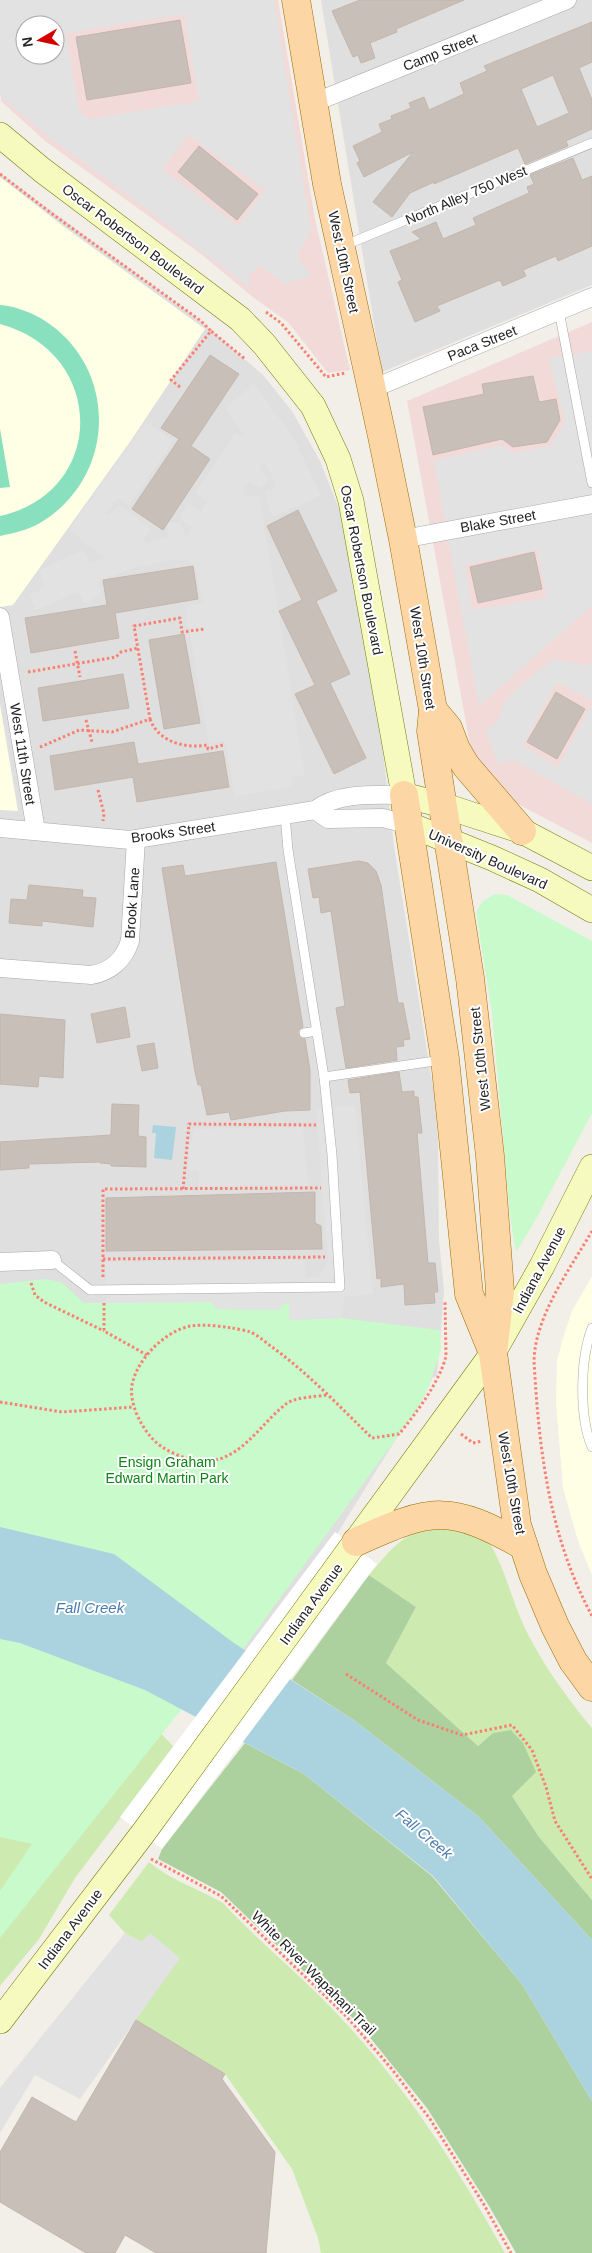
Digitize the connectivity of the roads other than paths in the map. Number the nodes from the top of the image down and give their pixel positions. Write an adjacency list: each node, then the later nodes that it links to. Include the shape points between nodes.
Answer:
1 (296, 0): 3 (main road, West 10th Street)
2 (567, 0): 3 (street, Camp Street)
3 (313, 104): 6 (main road, West 10th Street)
4 (0, 135): 15 (main road, Oscar Robertson Boulevard, via 240,319 280,362 313,406 338,459 351,501)
5 (592, 143): 6 (lane, North Alley 750 West)
6 (340, 247): 9 (main road, West 10th Street)
7 (592, 297): 8 (street, Paca Street)
8 (559, 311): 9 (street, Paca Street); 10 (lane)
9 (372, 388): 12 (main road, West 10th Street)
10 (592, 482)
11 (592, 504): 12 (street, Blake Street)
12 (403, 539): 14 (main road, West 10th Street)
13 (0, 617): 21 (street, West 11th Street)
14 (433, 710): 16 (main road, West 10th Street, via 431,731); 22 (main road, via 448,728 466,766)
15 (404, 795): 16 (main road); 17 (street, Brooks Street, via 326,801); 19 (main road, Oscar Robertson Boulevard)
16 (442, 804): 22 (main road); 24 (main road, West 10th Street)
17 (315, 810): 18 (street, Brooks Street); 19 (street, via 328,819 383,818)
18 (285, 815): 23 (street, Brooks Street); 28 (lane)
19 (410, 825): 24 (main road, University Boulevard); 30 (main road, West 10th Street)
20 (0, 828): 21 (street, Brooks Street)
21 (36, 831): 23 (street, Brooks Street)
22 (522, 831): 25 (main road)
23 (136, 839): 27 (street, Brook Lane, via 130,941 120,959 104,972 91,975)
24 (448, 842): 26 (main road, University Boulevard, via 540,880); 36 (main road, West 10th Street, via 470,978 490,1156 500,1290)
25 (592, 868)
26 (592, 910)
27 (0, 968)
28 (317, 1031): 29 (lane); 31 (lane)
29 (304, 1033)
30 (445, 1059): 31 (lane); 36 (main road, West 10th Street, via 469,1294)
31 (324, 1077): 33 (lane, via 340,1287 90,1290)
32 (589, 1182): 36 (main road, Indiana Avenue)
33 (52, 1260): 34 (street)
34 (0, 1262)
35 (592, 1328): 37 (lane, via 584,1364)
36 (493, 1354): 39 (main road, Indiana Avenue); 40 (main road, West 10th Street, via 514,1509)
37 (588, 1371): 38 (lane, via 584,1417)
38 (592, 1447)
39 (356, 1542): 40 (main road, via 406,1521 442,1515 470,1519); 42 (main road, Indiana Avenue, via 138,1840)
40 (524, 1546): 41 (main road, West 10th Street, via 555,1626 573,1661)
41 (592, 1687)
42 (0, 2021)

